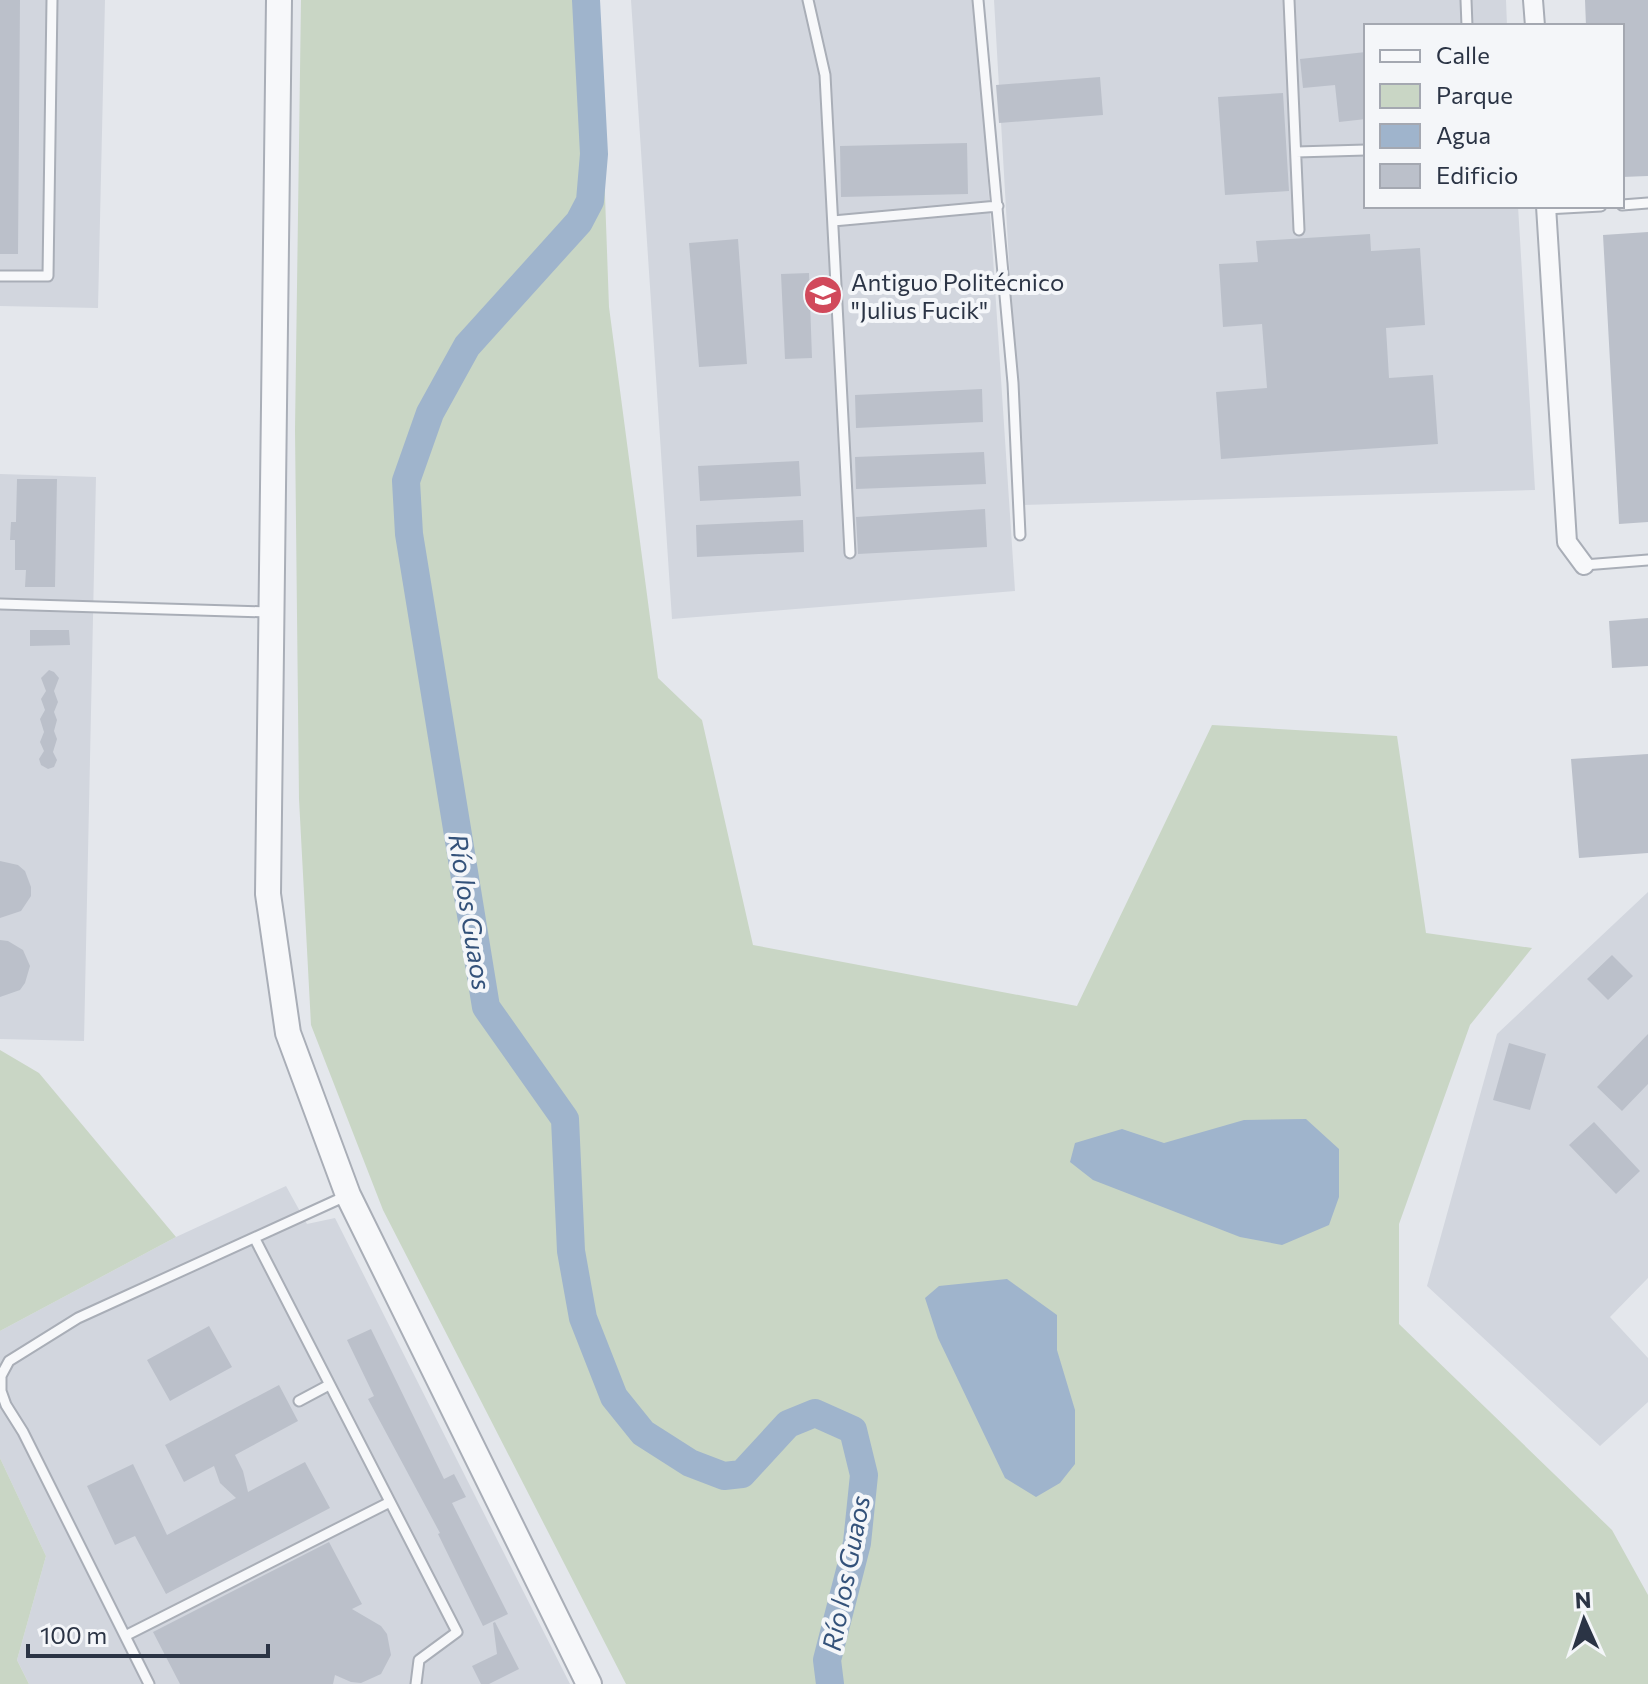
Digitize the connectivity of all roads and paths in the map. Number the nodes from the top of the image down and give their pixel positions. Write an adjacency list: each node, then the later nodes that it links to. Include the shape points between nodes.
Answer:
1 (52, 0): 18 (lane, via 48,276)
2 (279, 0): 24 (street)
3 (808, 0): 16 (lane, via 825,75)
4 (978, 0): 14 (lane)
5 (1289, 0): 11 (lane)
6 (1466, 0): 8 (lane)
7 (1533, 0): 9 (street)
8 (1467, 24)
9 (1535, 24)
10 (1364, 150): 11 (lane)
11 (1296, 152): 17 (lane)
12 (1648, 203): 13 (lane)
13 (1624, 205)
14 (998, 206): 16 (lane); 19 (lane)
15 (1546, 208): 22 (street, via 1567,542)
16 (833, 221): 20 (lane)
17 (1299, 230)
18 (0, 276)
19 (1020, 535)
20 (850, 553)
21 (1648, 560): 22 (lane)
22 (1584, 565)
23 (0, 604): 24 (lane)
24 (272, 612): 25 (street, via 268,894 288,1033)
25 (348, 1195): 26 (lane); 33 (street)
26 (255, 1239): 27 (lane); 30 (lane, via 78,1318 9,1361 1,1376 6,1405)
27 (329, 1385): 28 (lane); 29 (lane)
28 (299, 1401)
29 (390, 1502): 30 (lane); 32 (lane, via 457,1632 419,1660)
30 (125, 1636): 31 (lane)
31 (149, 1684)
32 (416, 1684)
33 (589, 1684)

